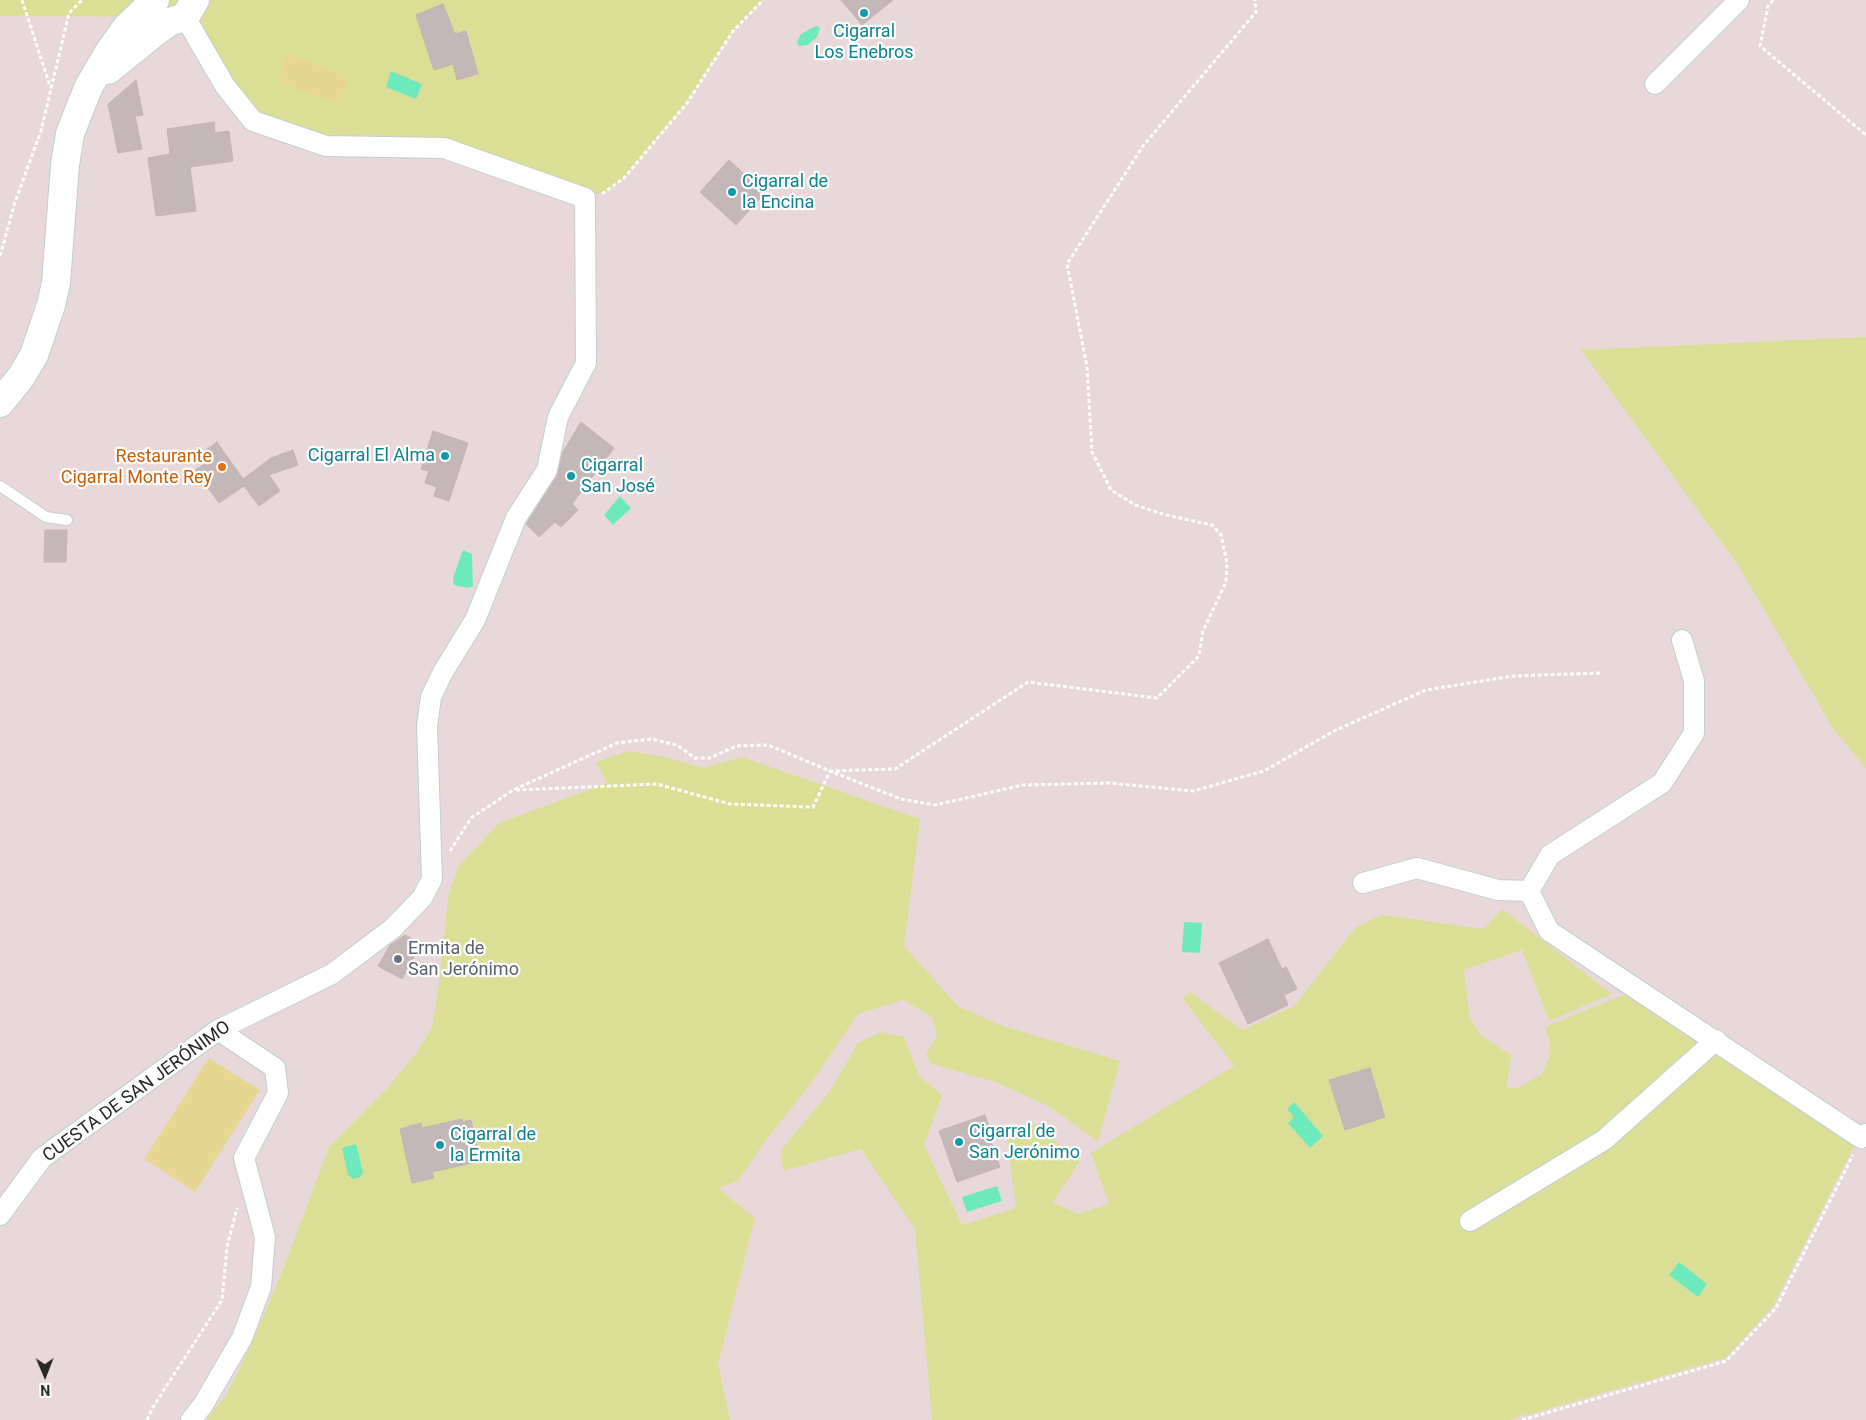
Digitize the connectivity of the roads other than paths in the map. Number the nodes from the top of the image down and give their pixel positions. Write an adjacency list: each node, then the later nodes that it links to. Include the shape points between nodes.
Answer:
1 (155, 0): 5 (main road, via 126,28)
2 (1739, 0): 4 (street)
3 (190, 8): 5 (main road, via 154,32); 12 (street, CUESTA DE SAN JERÓNIMO, via 225,86 253,121 326,146 444,148 585,198 586,363 558,417 547,470 516,518 474,620 431,697 427,726 432,879 422,898 393,928 332,974)
4 (1655, 84)
5 (89, 86): 6 (main road, via 70,134 56,284 51,305 34,355 22,377)
6 (0, 403)
7 (0, 486): 8 (lane, via 46,517)
8 (67, 520)
9 (1682, 640): 11 (street, via 1694,681 1694,733 1662,783 1550,855)
10 (1363, 883): 11 (street, via 1417,868 1498,890)
11 (1529, 891): 13 (street, via 1550,931)
12 (218, 1030): 15 (street, CUESTA DE SAN JERÓNIMO, via 42,1158); 17 (street, via 275,1068 278,1093 244,1158 265,1237 261,1287 242,1338)
13 (1716, 1040): 14 (street); 16 (street, via 1604,1140)
14 (1864, 1136)
15 (0, 1215)
16 (1470, 1221)
17 (191, 1420)

